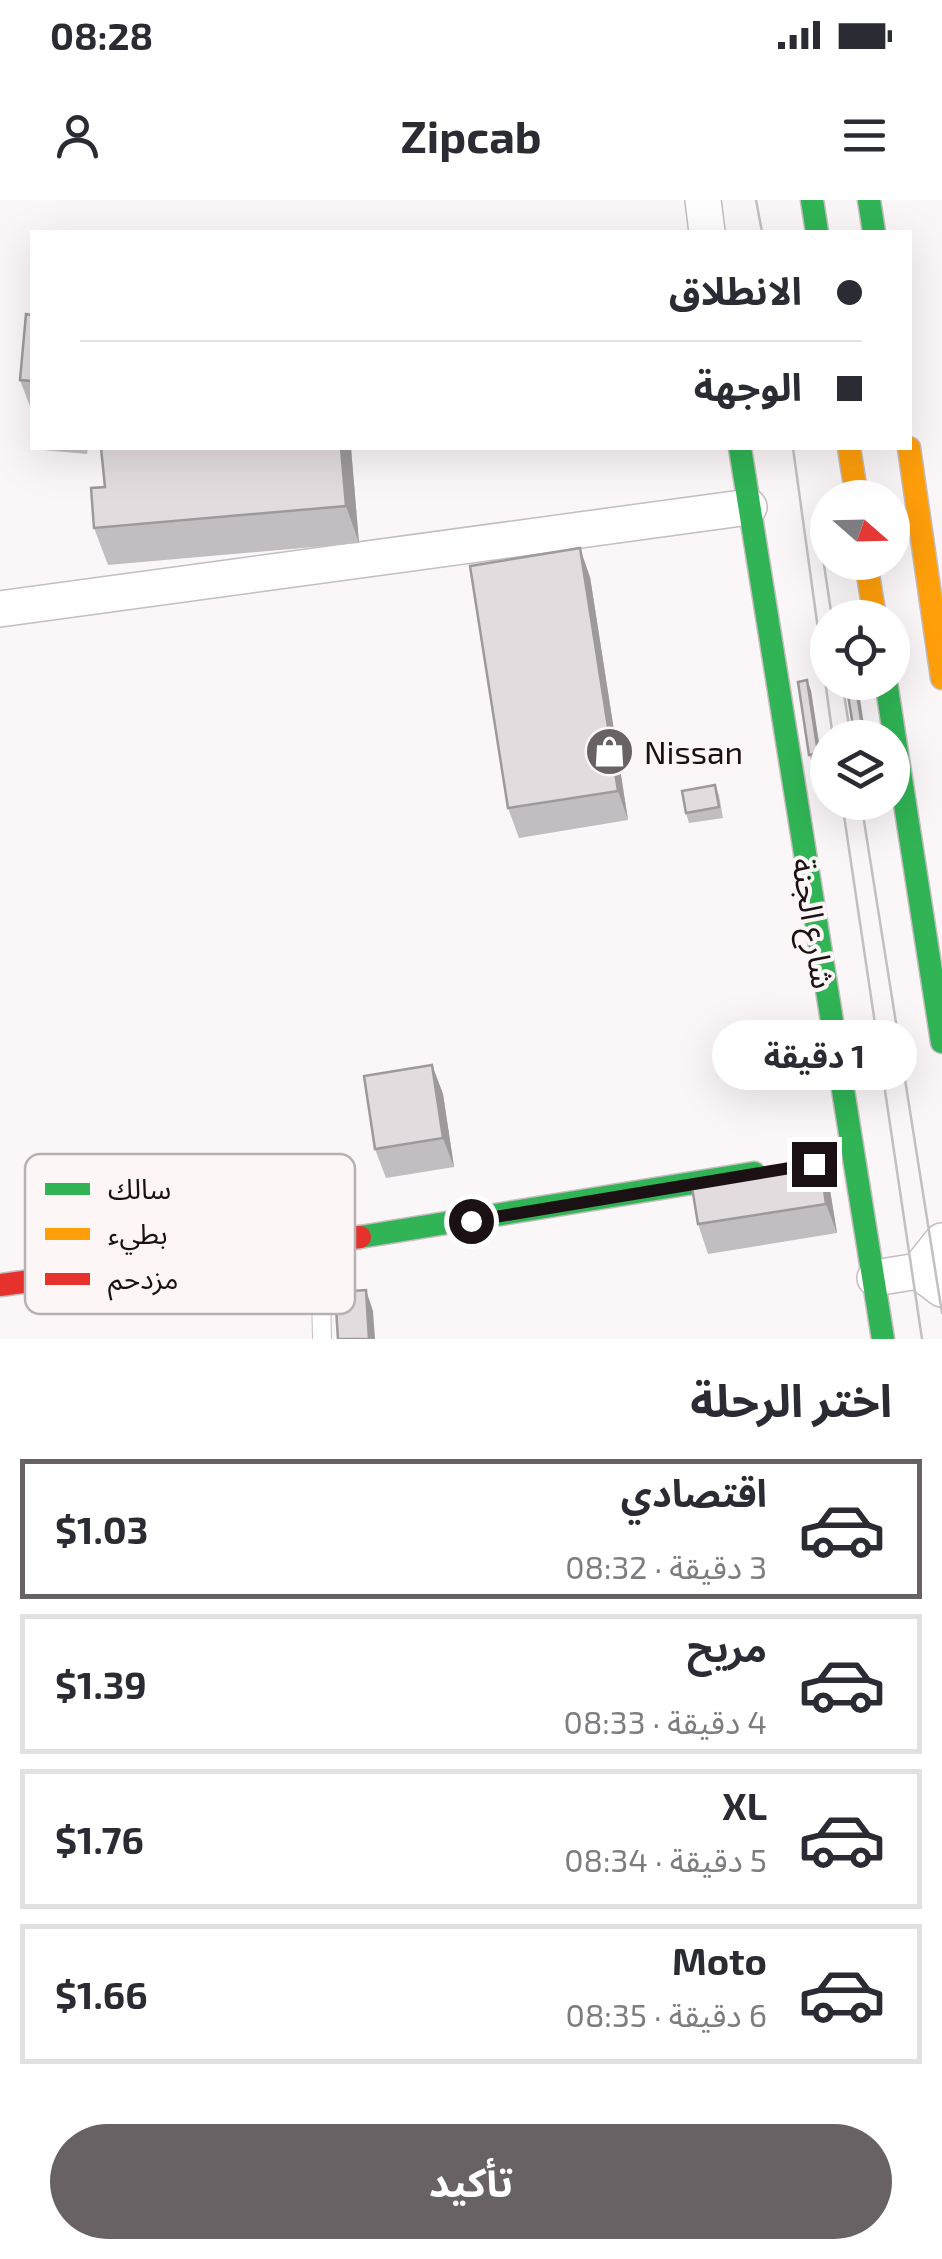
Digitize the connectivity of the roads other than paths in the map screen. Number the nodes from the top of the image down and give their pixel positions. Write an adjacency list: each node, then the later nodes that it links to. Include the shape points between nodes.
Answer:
1 (702, 200): 4 (street)
2 (812, 200): 5 (street)
3 (869, 200): 6 (street)
4 (708, 230)
5 (816, 230)
6 (874, 230)
7 (740, 450): 11 (street, شارع الجنة)
8 (849, 450): 10 (street)
9 (921, 459): 13 (street)
10 (853, 480)
11 (749, 507): 12 (street); 19 (street, شارع الجنة, via 842,1159 862,1193)
12 (0, 610)
13 (942, 678)
14 (889, 700): 15 (street)
15 (942, 1042)
16 (776, 1170): 17 (street)
17 (355, 1237)
18 (942, 1240): 20 (street)
19 (875, 1278): 20 (street); 25 (street, شارع الجنة)
20 (930, 1280)
21 (25, 1283): 22 (street)
22 (0, 1286)
23 (321, 1314): 24 (lane)
24 (322, 1339)
25 (883, 1339)

